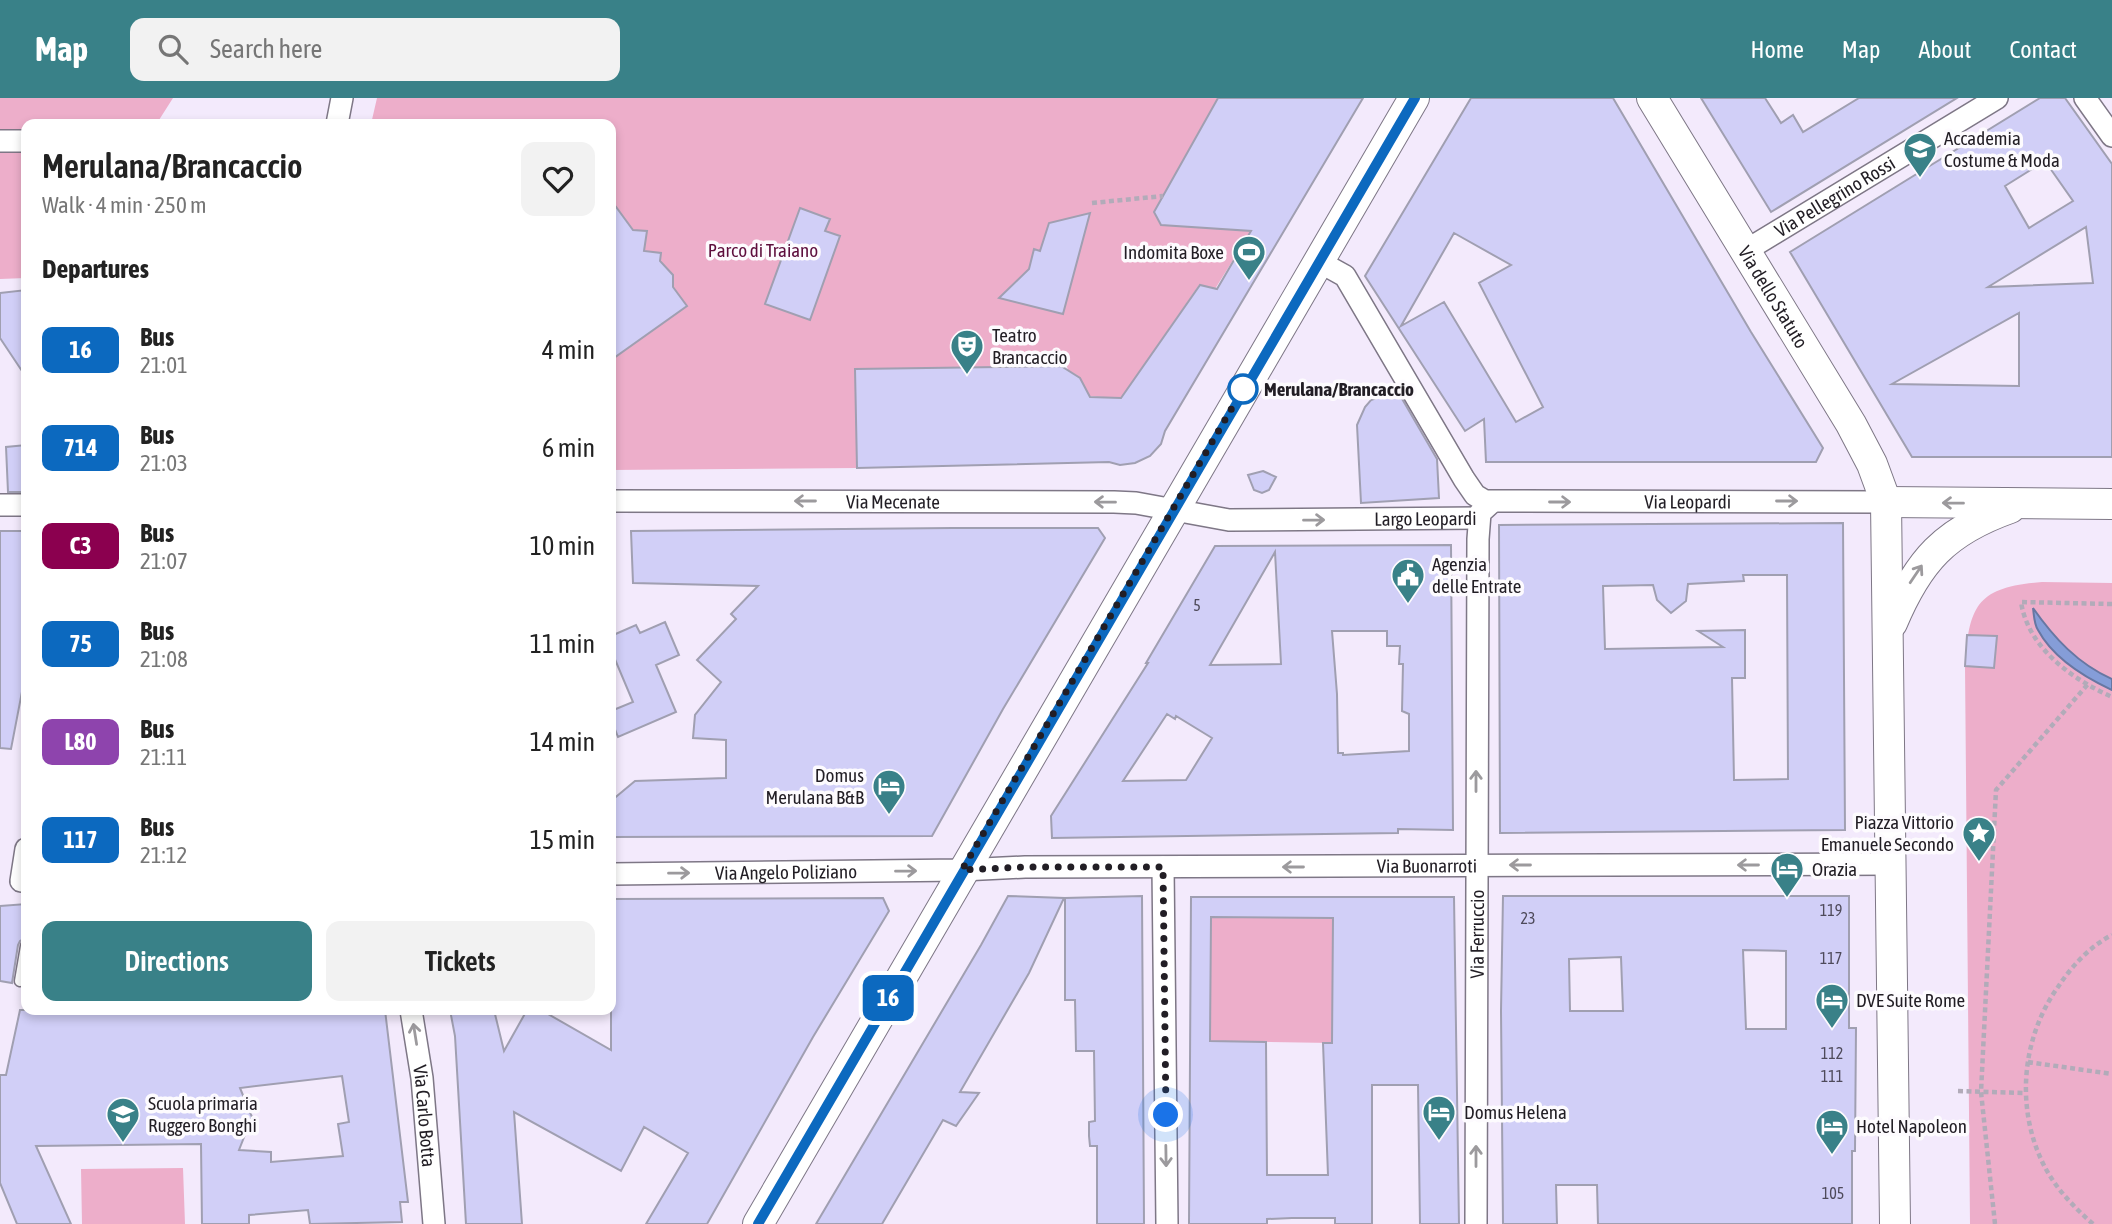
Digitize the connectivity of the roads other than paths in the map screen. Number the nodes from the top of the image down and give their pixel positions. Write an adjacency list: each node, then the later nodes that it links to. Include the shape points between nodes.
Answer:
1 (342, 98): 6 (street)
2 (1415, 98): 11 (main road)
3 (1652, 98): 10 (main road, Via dello Statuto)
4 (1997, 98): 10 (street, Via Pellegrino Rossi)
5 (2085, 98): 7 (street)
6 (338, 119)
7 (2112, 136)
8 (0, 141): 9 (street)
9 (21, 141)
10 (1745, 251): 13 (main road, Via dello Statuto, via 1858,437)
11 (1318, 261): 18 (main road); 19 (street, Largo Leopardi, via 1345,276)
12 (616, 501): 18 (street, Via Mecenate, one-way to 12, via 1114,502)
13 (1886, 502): 17 (main road, one-way to 13); 19 (street, Via Leopardi, one-way to 13); 20 (main road)
14 (2112, 504): 17 (main road)
15 (0, 505): 16 (street)
16 (21, 505)
17 (2020, 505): 20 (main road, one-way to 17, via 1906,590 1925,561 1969,527)
18 (1173, 510): 19 (street, Largo Leopardi, one-way to 19, via 1237,520); 24 (main road)
19 (1485, 510): 22 (street, Via Ferruccio, one-way to 19)
20 (1887, 636): 21 (main road)
21 (1890, 864): 22 (street, Via Buonarroti, one-way to 22); 33 (main road)
22 (1476, 866): 23 (street, Via Buonarroti, one-way to 23); 32 (street, Via Ferruccio, one-way to 22)
23 (1163, 867): 24 (street, Via Buonarroti); 31 (street, one-way to 31)
24 (962, 870): 25 (street, Via Angelo Poliziano, one-way to 24); 30 (main road)
25 (616, 874)
26 (21, 975): 27 (lane)
27 (20, 981)
28 (412, 1015): 29 (street, Via Carlo Botta, one-way to 28)
29 (434, 1224)
30 (758, 1224)
31 (1167, 1224)
32 (1476, 1224)
33 (1895, 1224)

